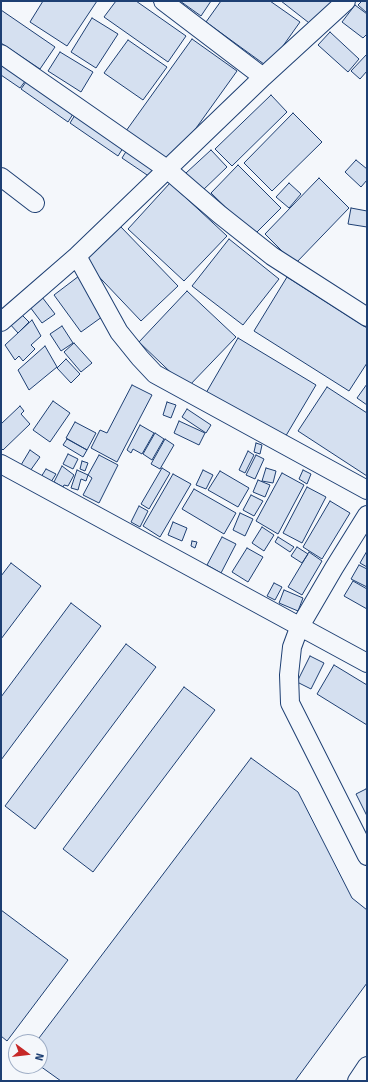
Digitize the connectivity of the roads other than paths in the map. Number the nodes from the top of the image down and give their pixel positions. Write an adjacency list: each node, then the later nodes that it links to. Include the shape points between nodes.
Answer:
1 (163, 1): 4 (street)
2 (346, 1): 4 (street)
3 (1, 54): 5 (street)
4 (263, 76): 5 (street)
5 (168, 170): 8 (street); 9 (street, via 272,256)
6 (1, 177): 7 (street)
7 (35, 203)
8 (77, 256): 10 (street); 12 (street, via 119,332 155,374)
9 (367, 317)
10 (1, 322)
11 (1, 464): 14 (street)
12 (367, 490)
13 (367, 515): 14 (street)
14 (299, 628): 15 (street); 16 (street, via 292,647 290,703)
15 (367, 663)
16 (367, 856)
17 (367, 1066): 18 (street)
18 (357, 1081)

